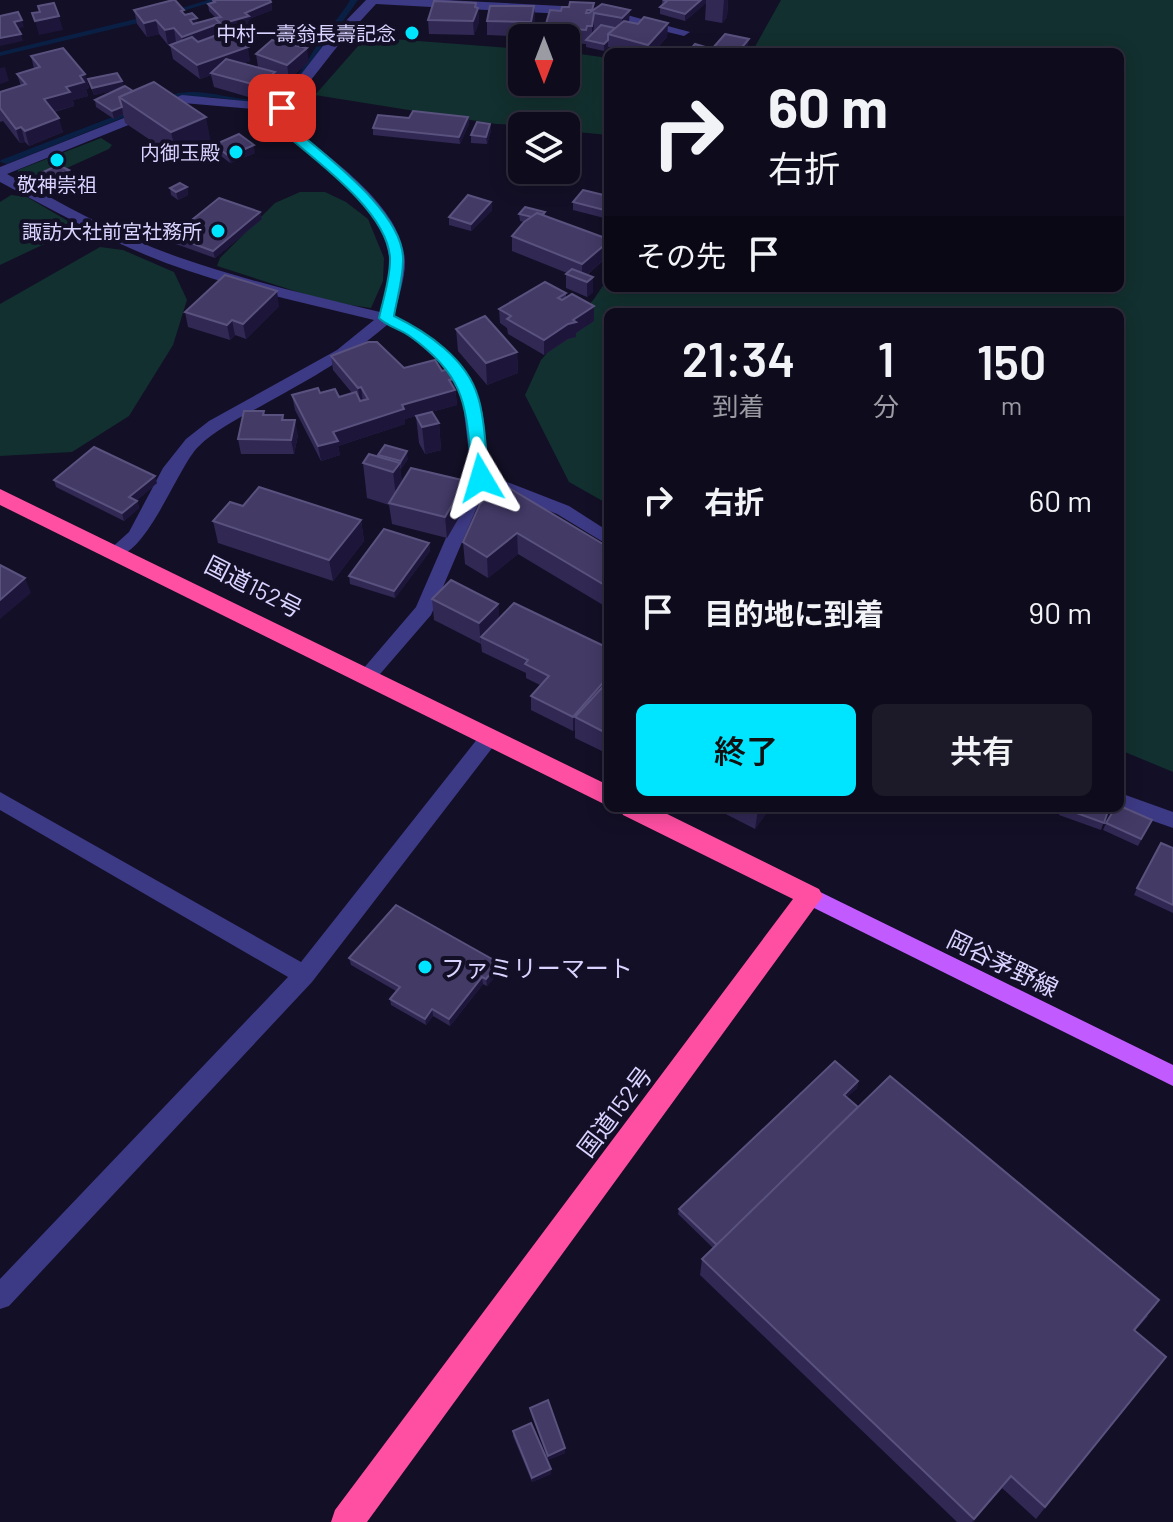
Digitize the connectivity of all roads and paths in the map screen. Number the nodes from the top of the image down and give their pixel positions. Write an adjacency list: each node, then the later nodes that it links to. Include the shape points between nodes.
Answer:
1 (373, 0): 2 (street, via 601,12); 3 (street)
2 (684, 32)
3 (282, 108): 4 (street, via 182,99); 5 (street, via 282,125 374,208 392,237 397,258)
4 (3, 181): 5 (street, via 172,260)
5 (386, 318): 6 (street, via 415,332 453,366 470,396); 9 (street, via 343,354 192,443 172,468 136,536)
6 (481, 478): 8 (street, via 563,510); 10 (street, via 424,610)
7 (0, 496): 9 (highway, 国道152号)
8 (604, 536)
9 (117, 551): 10 (highway, 国道152号)
10 (367, 676): 11 (highway, 国道152号)
11 (489, 738): 12 (highway, 国道152号); 18 (street)
12 (604, 794)
13 (0, 800): 18 (street)
14 (1124, 802): 16 (street)
15 (640, 812): 17 (highway)
16 (1173, 820)
17 (810, 896): 19 (main road, 岡谷茅野線); 21 (highway, 国道152号)
18 (304, 975): 20 (street)
19 (1173, 1076)
20 (4, 1285)
21 (347, 1522)

